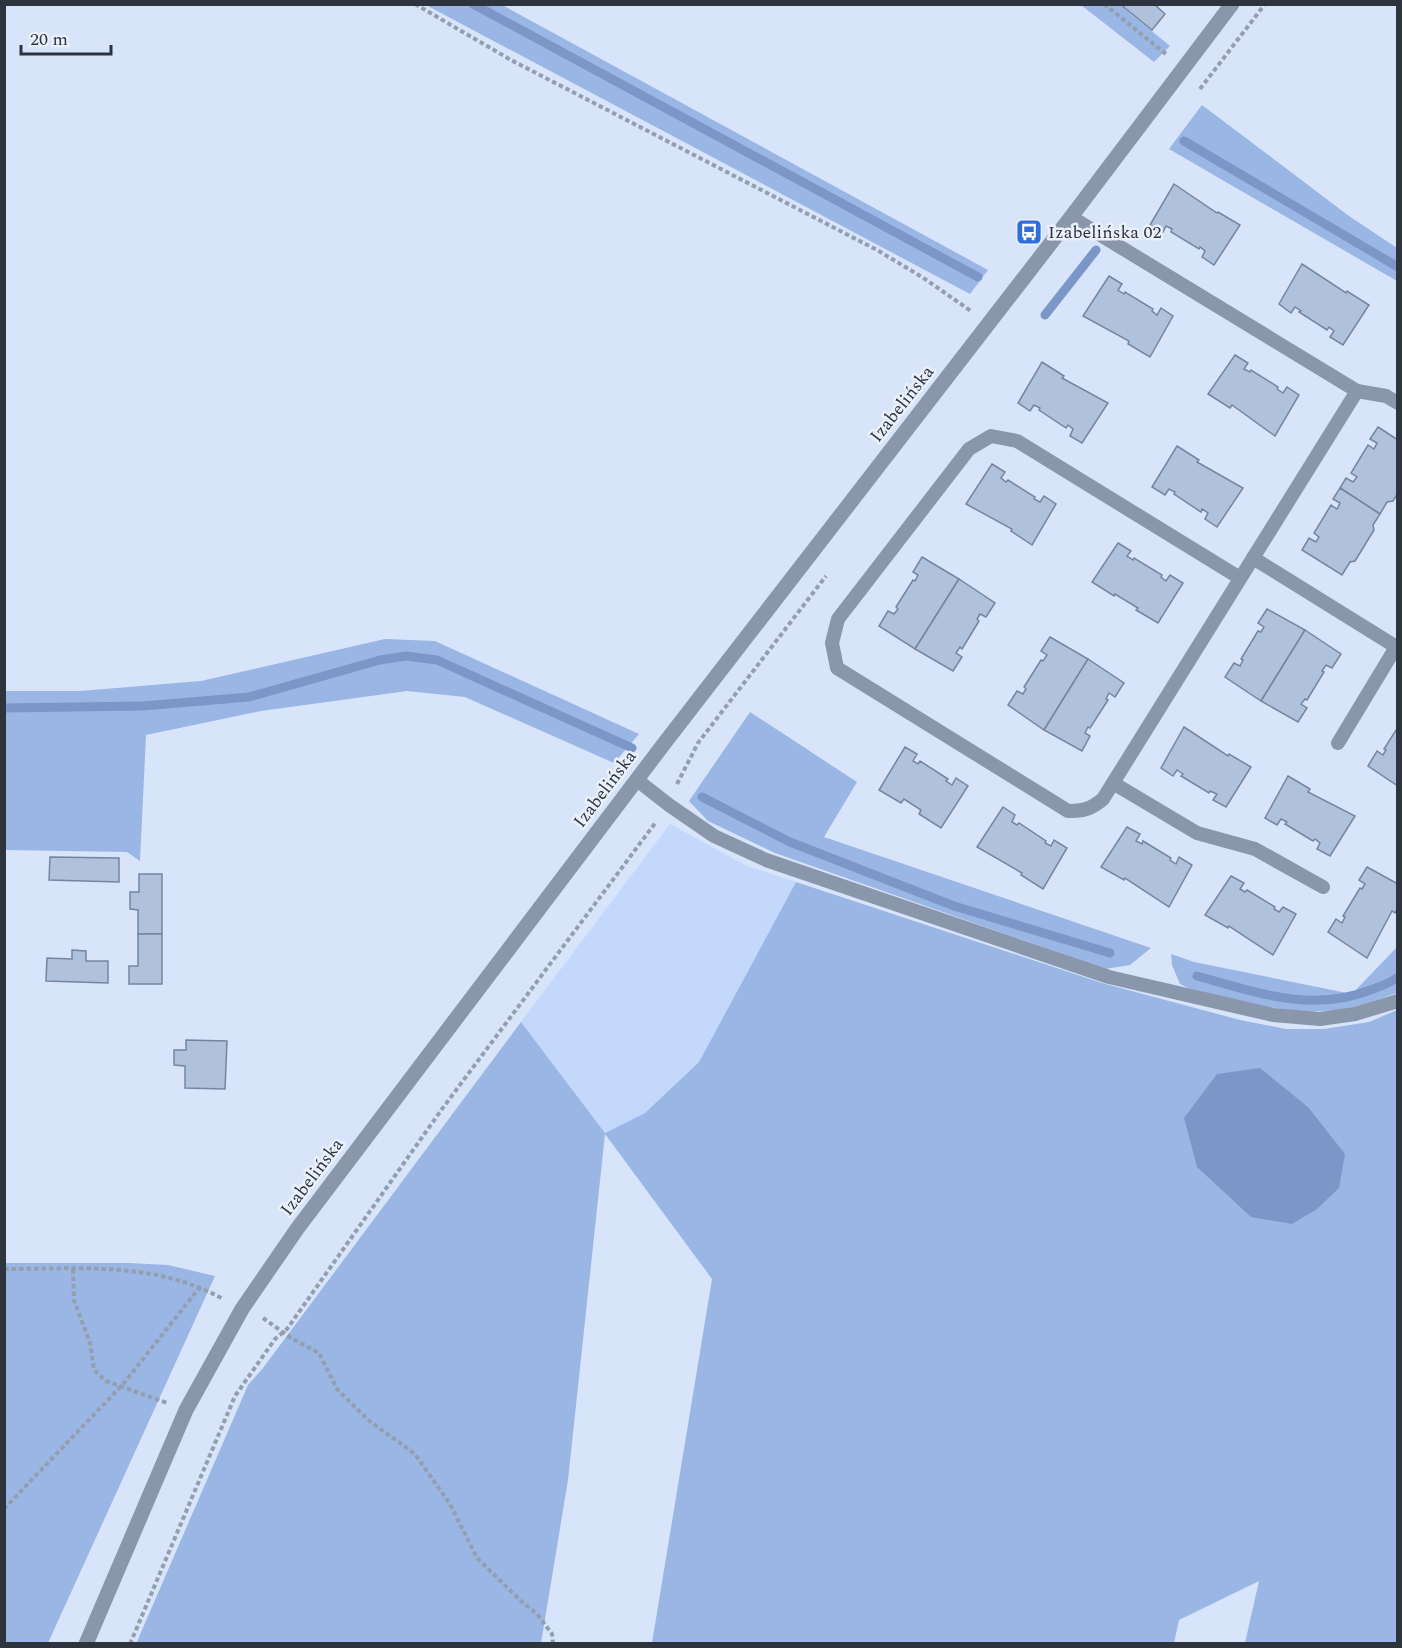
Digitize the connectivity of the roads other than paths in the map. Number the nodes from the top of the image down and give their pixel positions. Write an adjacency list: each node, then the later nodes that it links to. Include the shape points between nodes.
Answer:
1 (1232, 4): 2 (street, Izabelińska)
2 (1071, 217): 3 (lane); 9 (street, Izabelińska)
3 (1357, 392): 4 (lane, via 1386,396); 5 (lane)
4 (1398, 403)
5 (1253, 558): 6 (lane); 7 (lane)
6 (1240, 578): 10 (lane); 10 (lane, via 1017,441 991,436 969,449 838,619 832,644 837,668 1068,811 1092,808 1103,800)
7 (1397, 647): 8 (lane)
8 (1338, 743)
9 (637, 780): 12 (lane, via 714,836 766,860 1109,977 1273,1015 1320,1019); 13 (street, Izabelińska, via 297,1229 242,1309 186,1410)
10 (1113, 783): 11 (lane, via 1197,833 1255,849)
11 (1323, 887)
12 (1398, 1001)
13 (86, 1644)

